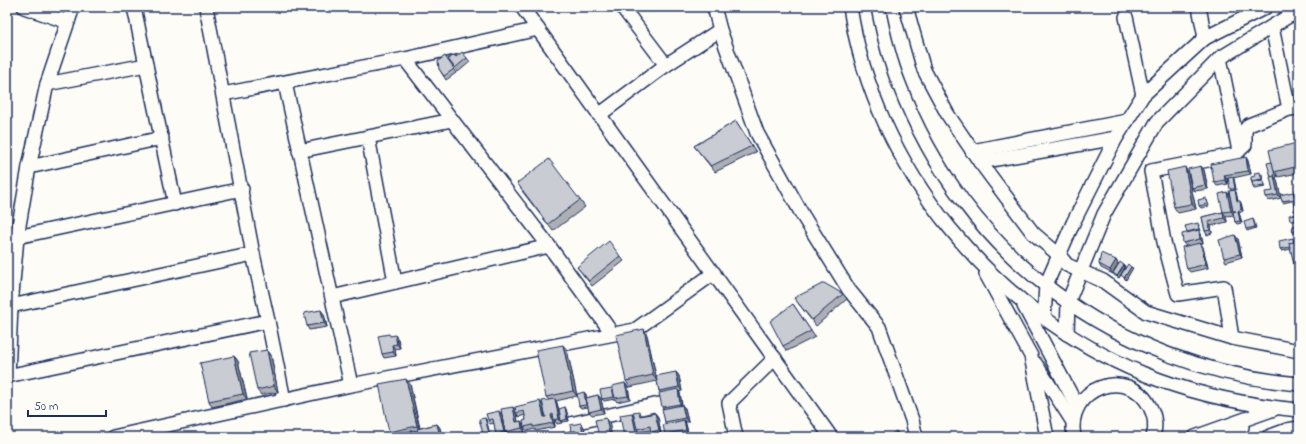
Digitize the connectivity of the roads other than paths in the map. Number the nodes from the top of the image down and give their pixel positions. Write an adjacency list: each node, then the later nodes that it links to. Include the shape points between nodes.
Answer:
1 (24, 7): 15 (street)
2 (73, 7): 15 (street)
3 (134, 7): 22 (street)
4 (206, 7): 26 (street)
5 (522, 7): 17 (street)
6 (622, 7): 23 (street)
7 (714, 7): 18 (street)
8 (850, 7): 46 (street, via 864,68 896,147 942,219)
9 (878, 7): 50 (street, via 898,83 935,159 962,200 984,227)
10 (906, 7): 36 (street, via 924,70 948,115)
11 (1199, 7): 19 (street)
12 (1266, 7): 19 (street)
13 (1299, 14): 16 (street, via 1289,16)
14 (1126, 17): 27 (street)
15 (68, 22): 25 (street)
16 (1272, 26): 20 (street); 28 (street)
17 (538, 29): 21 (street); 29 (street)
18 (720, 30): 23 (street); 77 (street, via 758,133 803,216 845,283 879,327)
19 (1205, 38): 27 (street)
20 (1220, 58): 37 (street); 47 (street, via 1157,122 1104,214)
21 (405, 59): 24 (street); 30 (street)
22 (146, 65): 25 (street); 33 (street)
23 (666, 65): 29 (street)
24 (284, 83): 26 (street); 35 (street)
25 (46, 84): 39 (street)
26 (223, 94): 40 (street)
27 (1143, 95): 31 (street)
28 (1294, 108): 37 (street, via 1249,125 1245,130 1245,145)
29 (598, 115): 48 (street)
30 (452, 120): 32 (street); 43 (street)
31 (1127, 120): 34 (street); 36 (street)
32 (368, 137): 35 (street); 49 (street)
33 (162, 138): 39 (street); 41 (street)
34 (1116, 138): 38 (street); 45 (street)
35 (299, 151): 51 (street)
36 (972, 151): 38 (street)
37 (1239, 151): 59 (street, via 1234,155 1151,171 1164,242 1178,294 1224,287)
38 (980, 162): 45 (street, via 1033,233)
39 (29, 167): 42 (street)
40 (242, 189): 41 (street); 44 (street)
41 (175, 204): 42 (street)
42 (17, 237): 54 (street)
43 (549, 246): 49 (street); 57 (street)
44 (253, 254): 54 (street); 56 (street)
45 (1059, 255): 47 (street, via 1066,265); 50 (street)
46 (979, 262): 52 (street); 61 (street)
47 (1081, 271): 53 (street); 59 (street, via 1103,282 1146,312)
48 (714, 273): 57 (street, via 635,330); 62 (street)
49 (395, 282): 51 (street)
50 (1046, 285): 53 (street); 55 (street)
51 (332, 297): 65 (street)
52 (1021, 300): 55 (street); 67 (street)
53 (1068, 302): 58 (street); 64 (street, via 1117,332 1175,357 1243,376)
54 (11, 306): 63 (street)
55 (1044, 318): 58 (street)
56 (268, 321): 63 (street); 66 (street)
57 (612, 333): 65 (street)
58 (1067, 334): 68 (street, via 1117,362 1170,384 1225,399)
59 (1232, 338): 60 (street)
60 (1299, 351)
61 (1031, 356): 70 (street); 78 (street)
62 (774, 358): 75 (street, via 729,402); 76 (street)
63 (8, 376)
64 (1299, 384)
65 (350, 385): 66 (street)
66 (284, 400): 72 (street)
67 (1078, 406): 70 (street); 80 (street, via 1087,395 1100,387 1116,385 1130,388 1143,397 1152,411 1155,426)
68 (1277, 408): 69 (street); 81 (street); 82 (street)
69 (1299, 410)
70 (1073, 422): 79 (street)
71 (1299, 428): 83 (street)
72 (114, 437)
73 (512, 437): 74 (street, via 659,404)
74 (667, 437)
75 (736, 437)
76 (831, 437)
77 (916, 437)
78 (1047, 437)
79 (1074, 437)
80 (1153, 437)
81 (1194, 437)
82 (1224, 437)
83 (1268, 437)

